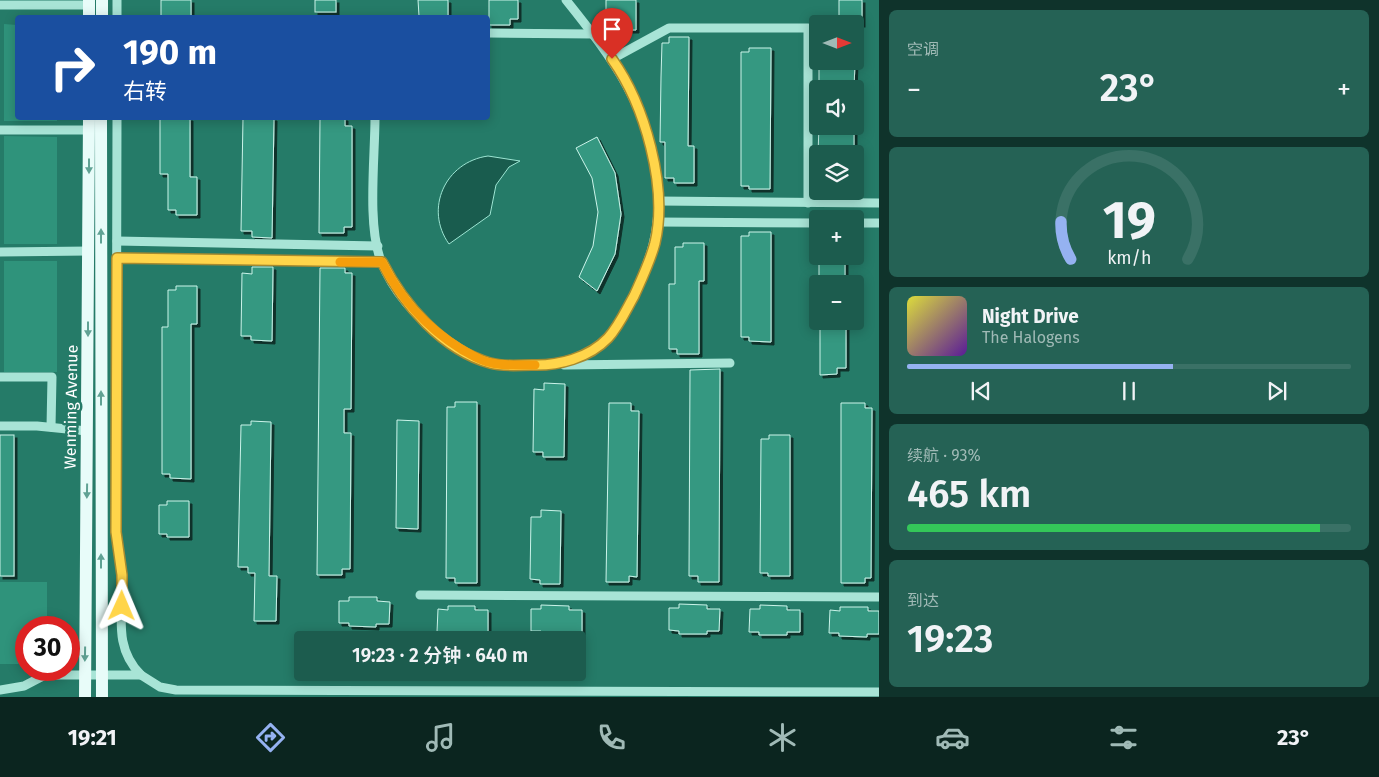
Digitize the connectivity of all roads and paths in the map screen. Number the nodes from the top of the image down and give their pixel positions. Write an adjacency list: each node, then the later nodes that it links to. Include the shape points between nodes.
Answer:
1 (102, 0): 6 (main road)
2 (117, 0): 7 (street)
3 (566, 0): 9 (street)
4 (0, 5): 5 (street)
5 (89, 8)
6 (102, 15)
7 (117, 15)
8 (490, 33): 9 (street)
9 (594, 34): 10 (street)
10 (612, 59): 16 (street, via 647,132); 17 (street, via 669,28 808,28)
11 (101, 120): 38 (main road, Wenming Avenue, one-way to 11)
12 (117, 120): 23 (street)
13 (375, 120): 24 (street, via 374,213)
14 (89, 124): 15 (street); 25 (main road, Wenming Avenue, one-way to 25)
15 (0, 130)
16 (658, 201): 17 (street); 19 (street)
17 (808, 203): 18 (street)
18 (879, 203)
19 (657, 222): 20 (street); 30 (street, via 647,268 608,338 566,362)
20 (809, 223)
21 (864, 223): 22 (street)
22 (879, 223)
23 (117, 241): 24 (street); 27 (street)
24 (378, 246): 28 (street)
25 (89, 251): 26 (street); 34 (main road, Wenming Avenue, one-way to 34)
26 (0, 252)
27 (117, 258): 28 (street); 39 (street, via 116,532 122,575 121,622 125,655)
28 (382, 262): 30 (street, via 410,308 453,343 491,363)
29 (730, 363): 30 (street)
30 (544, 366)
31 (0, 378): 33 (street, via 52,377)
32 (0, 426): 33 (street)
33 (51, 427): 34 (street)
34 (87, 431): 37 (main road, Wenming Avenue, one-way to 37)
35 (420, 595): 36 (street)
36 (879, 597)
37 (85, 675): 38 (street); 40 (street, via 45,675 24,686); 42 (main road, Wenming Avenue)
38 (102, 675): 39 (street); 43 (main road, Wenming Avenue)
39 (141, 675): 41 (street, via 160,687 176,690)
40 (0, 690)
41 (879, 692)
42 (85, 697)
43 (102, 697)

